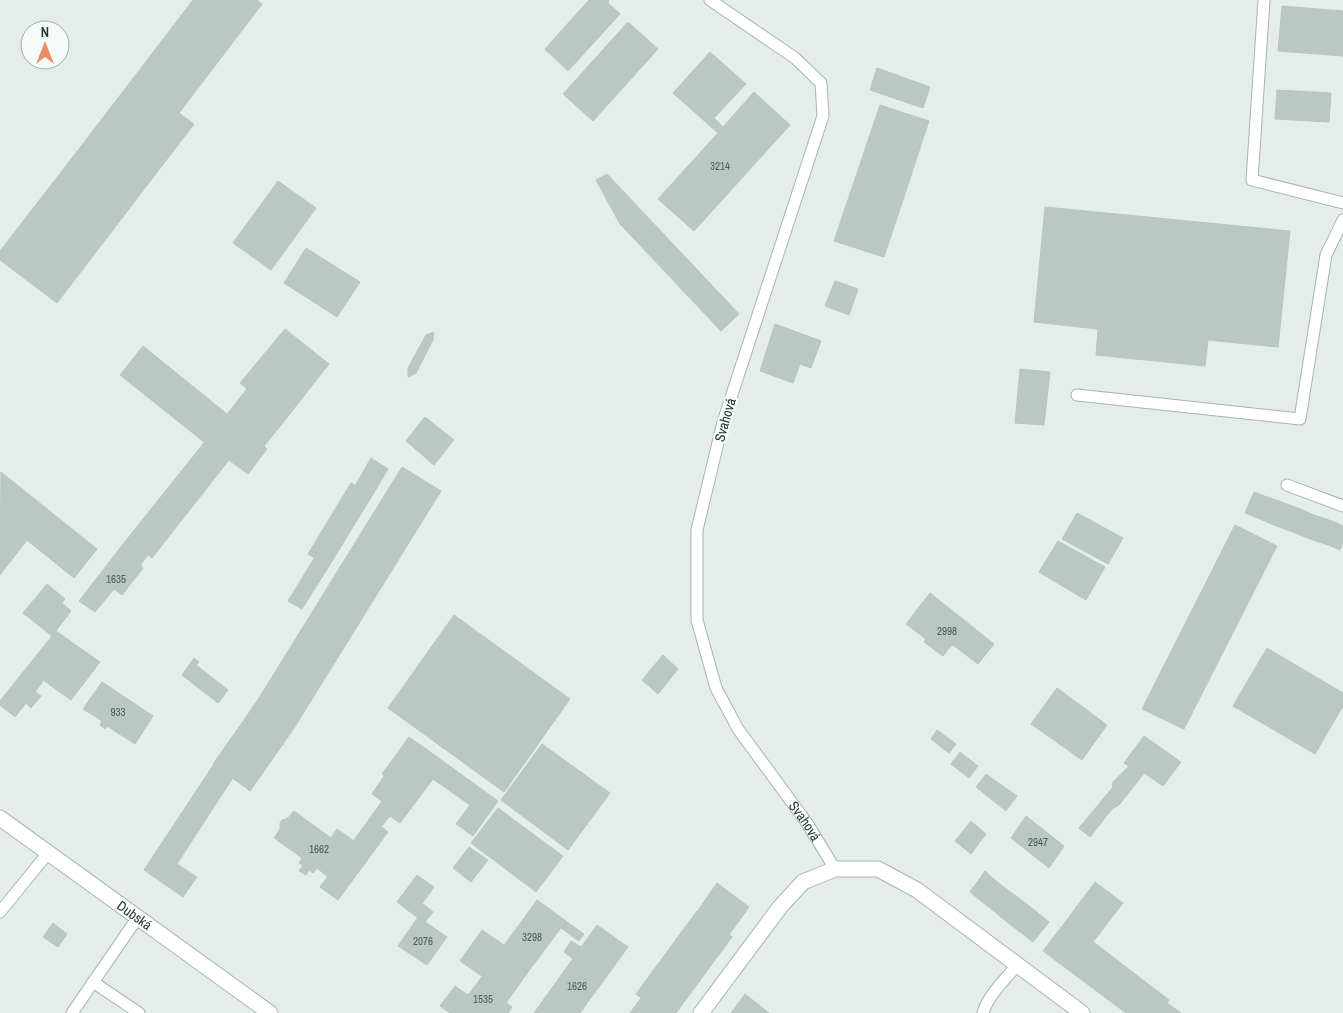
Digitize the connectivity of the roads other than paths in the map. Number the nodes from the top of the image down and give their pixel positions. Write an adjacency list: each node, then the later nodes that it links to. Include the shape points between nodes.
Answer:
1 (710, 0): 10 (lane, Svahová, via 795,58 821,83 823,116 723,422 698,530 698,620 716,688 738,729 807,823)
2 (1264, 0): 3 (lane, via 1252,180)
3 (1343, 203)
4 (1343, 220): 5 (lane, via 1326,255 1300,419)
5 (1077, 395)
6 (1287, 486): 7 (lane)
7 (1343, 506)
8 (0, 818): 9 (street, Dubská)
9 (48, 853): 11 (lane); 12 (street, Dubská)
10 (835, 869): 13 (street, via 878,869 917,890); 18 (street, via 803,882 780,907)
11 (0, 912)
12 (138, 917): 14 (lane); 17 (street, Dubská)
13 (1017, 965): 19 (lane); 20 (street)
14 (94, 982): 15 (lane); 16 (lane)
15 (72, 1013)
16 (139, 1013)
17 (270, 1013)
18 (701, 1013)
19 (983, 1013)
20 (1082, 1013)

